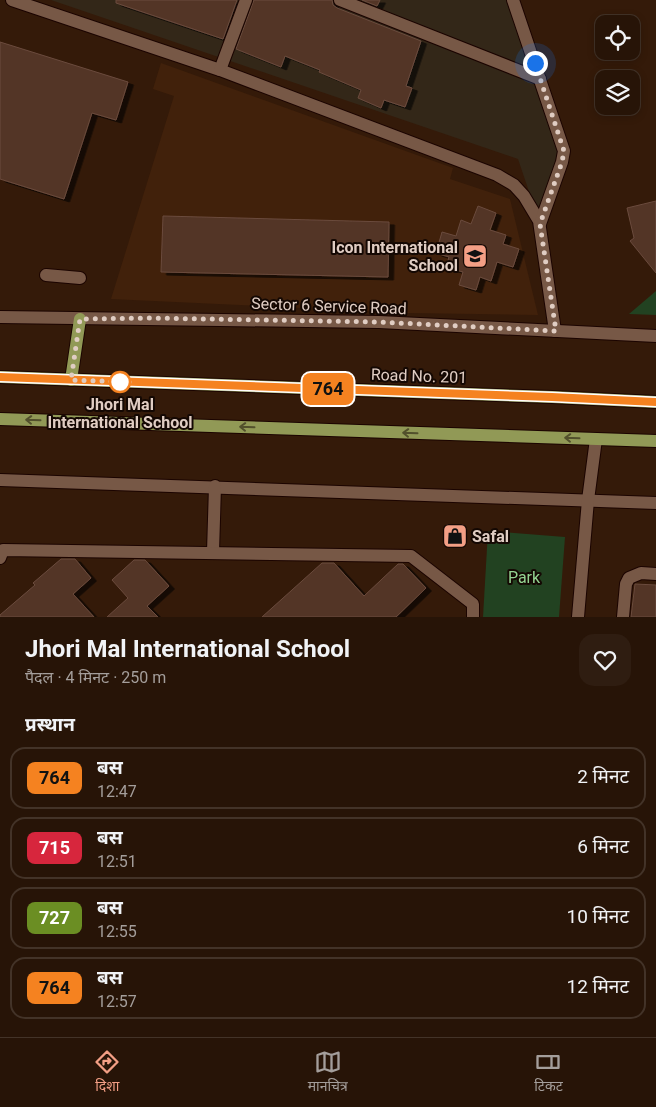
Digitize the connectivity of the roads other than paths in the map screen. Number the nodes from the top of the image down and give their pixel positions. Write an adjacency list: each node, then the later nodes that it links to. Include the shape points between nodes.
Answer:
1 (12, 0): 5 (street)
2 (246, 0): 5 (street)
3 (340, 0): 6 (street)
4 (513, 0): 6 (street)
5 (220, 70): 7 (street, via 497,175 514,185 524,196)
6 (540, 79): 7 (street, via 564,151)
7 (540, 224): 12 (street)
8 (46, 275): 9 (street)
9 (80, 278)
10 (0, 317): 11 (street, Sector 6 Service Road)
11 (80, 319): 12 (street, Sector 6 Service Road, via 379,322); 15 (main road)
12 (556, 331): 13 (street, Sector 6 Service Road)
13 (656, 336)
14 (0, 378): 15 (main road, Road No. 201)
15 (71, 380): 16 (main road, Road No. 201)
16 (656, 402)
17 (0, 419): 18 (main road, one-way to 17)
18 (596, 439): 19 (main road); 22 (street)
19 (656, 441)
20 (0, 480): 21 (street)
21 (215, 486): 22 (street); 24 (street)
22 (588, 500): 23 (street); 28 (street)
23 (656, 502)
24 (213, 552): 25 (street, via 3,550); 27 (street, via 411,556 473,604)
25 (0, 558)
26 (656, 574): 29 (street, via 641,573 629,578)
27 (473, 617)
28 (578, 617)
29 (624, 617)

